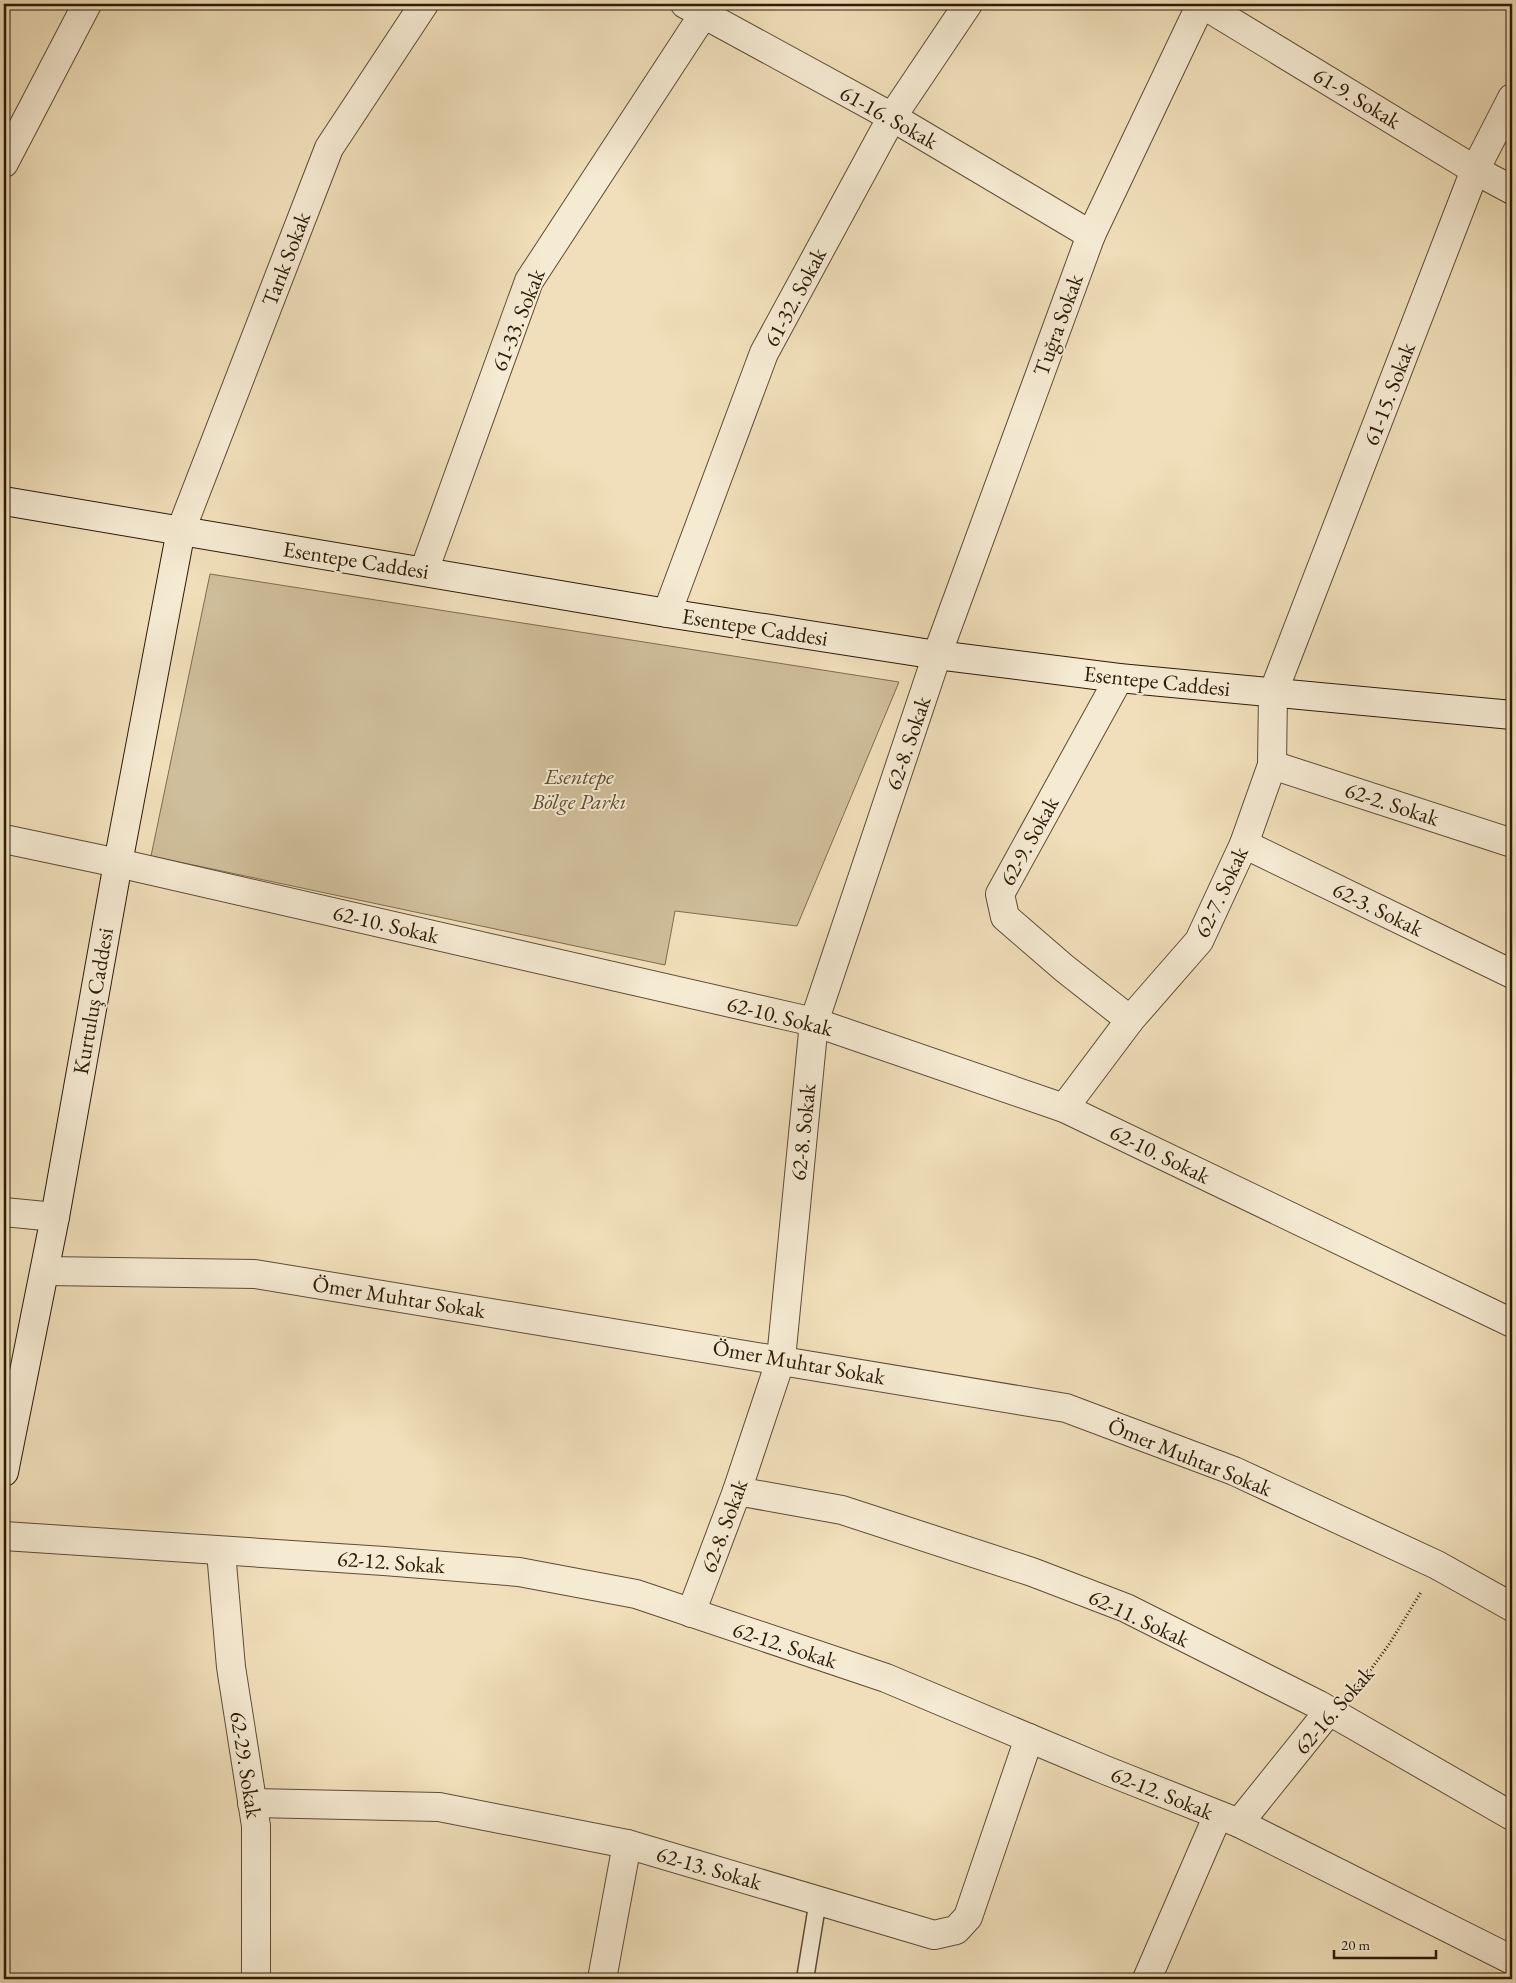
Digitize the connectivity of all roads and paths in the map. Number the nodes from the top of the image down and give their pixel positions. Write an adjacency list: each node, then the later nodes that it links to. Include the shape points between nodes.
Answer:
1 (87, 4): 8 (street)
2 (424, 4): 13 (street, Tarık Sokak, via 329,148)
3 (968, 4): 7 (street, 61-32. Sokak)
4 (1202, 4): 9 (street, 61-9. Sokak); 11 (street, Tuğra Sokak)
5 (694, 9): 7 (street, 61-16. Sokak); 14 (street, 61-33. Sokak, via 529,281)
6 (1512, 98): 9 (street, 61-15. Sokak)
7 (892, 117): 11 (street, 61-16. Sokak); 15 (street, 61-32. Sokak, via 764,353)
8 (4, 163)
9 (1475, 170): 10 (street, 61-9. Sokak); 18 (street, 61-15. Sokak)
10 (1512, 190)
11 (1092, 235): 16 (street, Tuğra Sokak)
12 (4, 501): 13 (street, Esentepe Caddesi)
13 (181, 530): 14 (street, Esentepe Caddesi); 24 (street, Kurtuluş Caddesi)
14 (424, 571): 15 (street, Esentepe Caddesi)
15 (667, 613): 16 (street, Esentepe Caddesi)
16 (938, 655): 17 (street, Esentepe Caddesi); 27 (street, 62-8. Sokak)
17 (1119, 678): 18 (street, Esentepe Caddesi); 26 (street, 62-9. Sokak, via 1000,894 1005,917)
18 (1273, 693): 19 (street, Esentepe Caddesi); 20 (street, 62-7. Sokak)
19 (1512, 715)
20 (1272, 765): 22 (street, 62-2. Sokak); 23 (street, 62-7. Sokak)
21 (4, 839): 24 (street, 62-10. Sokak)
22 (1512, 843)
23 (1244, 844): 25 (street, 62-3. Sokak); 26 (street, 62-7. Sokak, via 1199,941)
24 (118, 863): 27 (street, 62-10. Sokak); 30 (street, Kurtuluş Caddesi)
25 (1512, 974)
26 (1130, 1020): 28 (street, 62-7. Sokak)
27 (814, 1022): 28 (street, 62-10. Sokak); 33 (street, 62-8. Sokak)
28 (1064, 1108): 32 (street, 62-10. Sokak)
29 (4, 1212): 30 (street)
30 (55, 1218): 31 (street, Kurtuluş Caddesi)
31 (45, 1271): 33 (street, Ömer Muhtar Sokak, via 255,1274); 34 (street, Kurtuluş Caddesi)
32 (1512, 1323)
33 (781, 1359): 36 (street, 62-8. Sokak); 39 (street, Ömer Muhtar Sokak, via 1066,1408 1234,1471)
34 (12, 1399): 35 (street, Kurtuluş Caddesi)
35 (4, 1472)
36 (737, 1491): 41 (street, 62-8. Sokak); 42 (street, 62-11. Sokak, via 842,1510 1032,1572 1126,1608)
37 (4, 1536): 38 (street, 62-12. Sokak)
38 (221, 1552): 41 (street, 62-12. Sokak, via 519,1572 636,1594); 44 (street, 62-29. Sokak, via 231,1668)
39 (1437, 1566): 40 (street, Ömer Muhtar Sokak); 42 (path, 62-16. Sokak, via 1390,1643 1351,1697)
40 (1512, 1607)
41 (691, 1613): 43 (street, 62-12. Sokak, via 886,1678)
42 (1329, 1711): 45 (street, 62-11. Sokak); 46 (street, 62-16. Sokak)
43 (1029, 1738): 46 (street, 62-12. Sokak); 48 (street, 62-13. Sokak, via 968,1917 956,1930 934,1935)
44 (252, 1803): 47 (street, 62-13. Sokak, via 439,1807); 50 (street, 62-29. Sokak, via 256,1826)
45 (1512, 1816)
46 (1229, 1819): 49 (street, 62-12. Sokak); 53 (street, 62-16. Sokak)
47 (627, 1844): 48 (street, 62-13. Sokak); 51 (street)
48 (818, 1900): 52 (lane)
49 (1509, 1967)
50 (256, 1979)
51 (602, 1979)
52 (805, 1979)
53 (1147, 1979)

